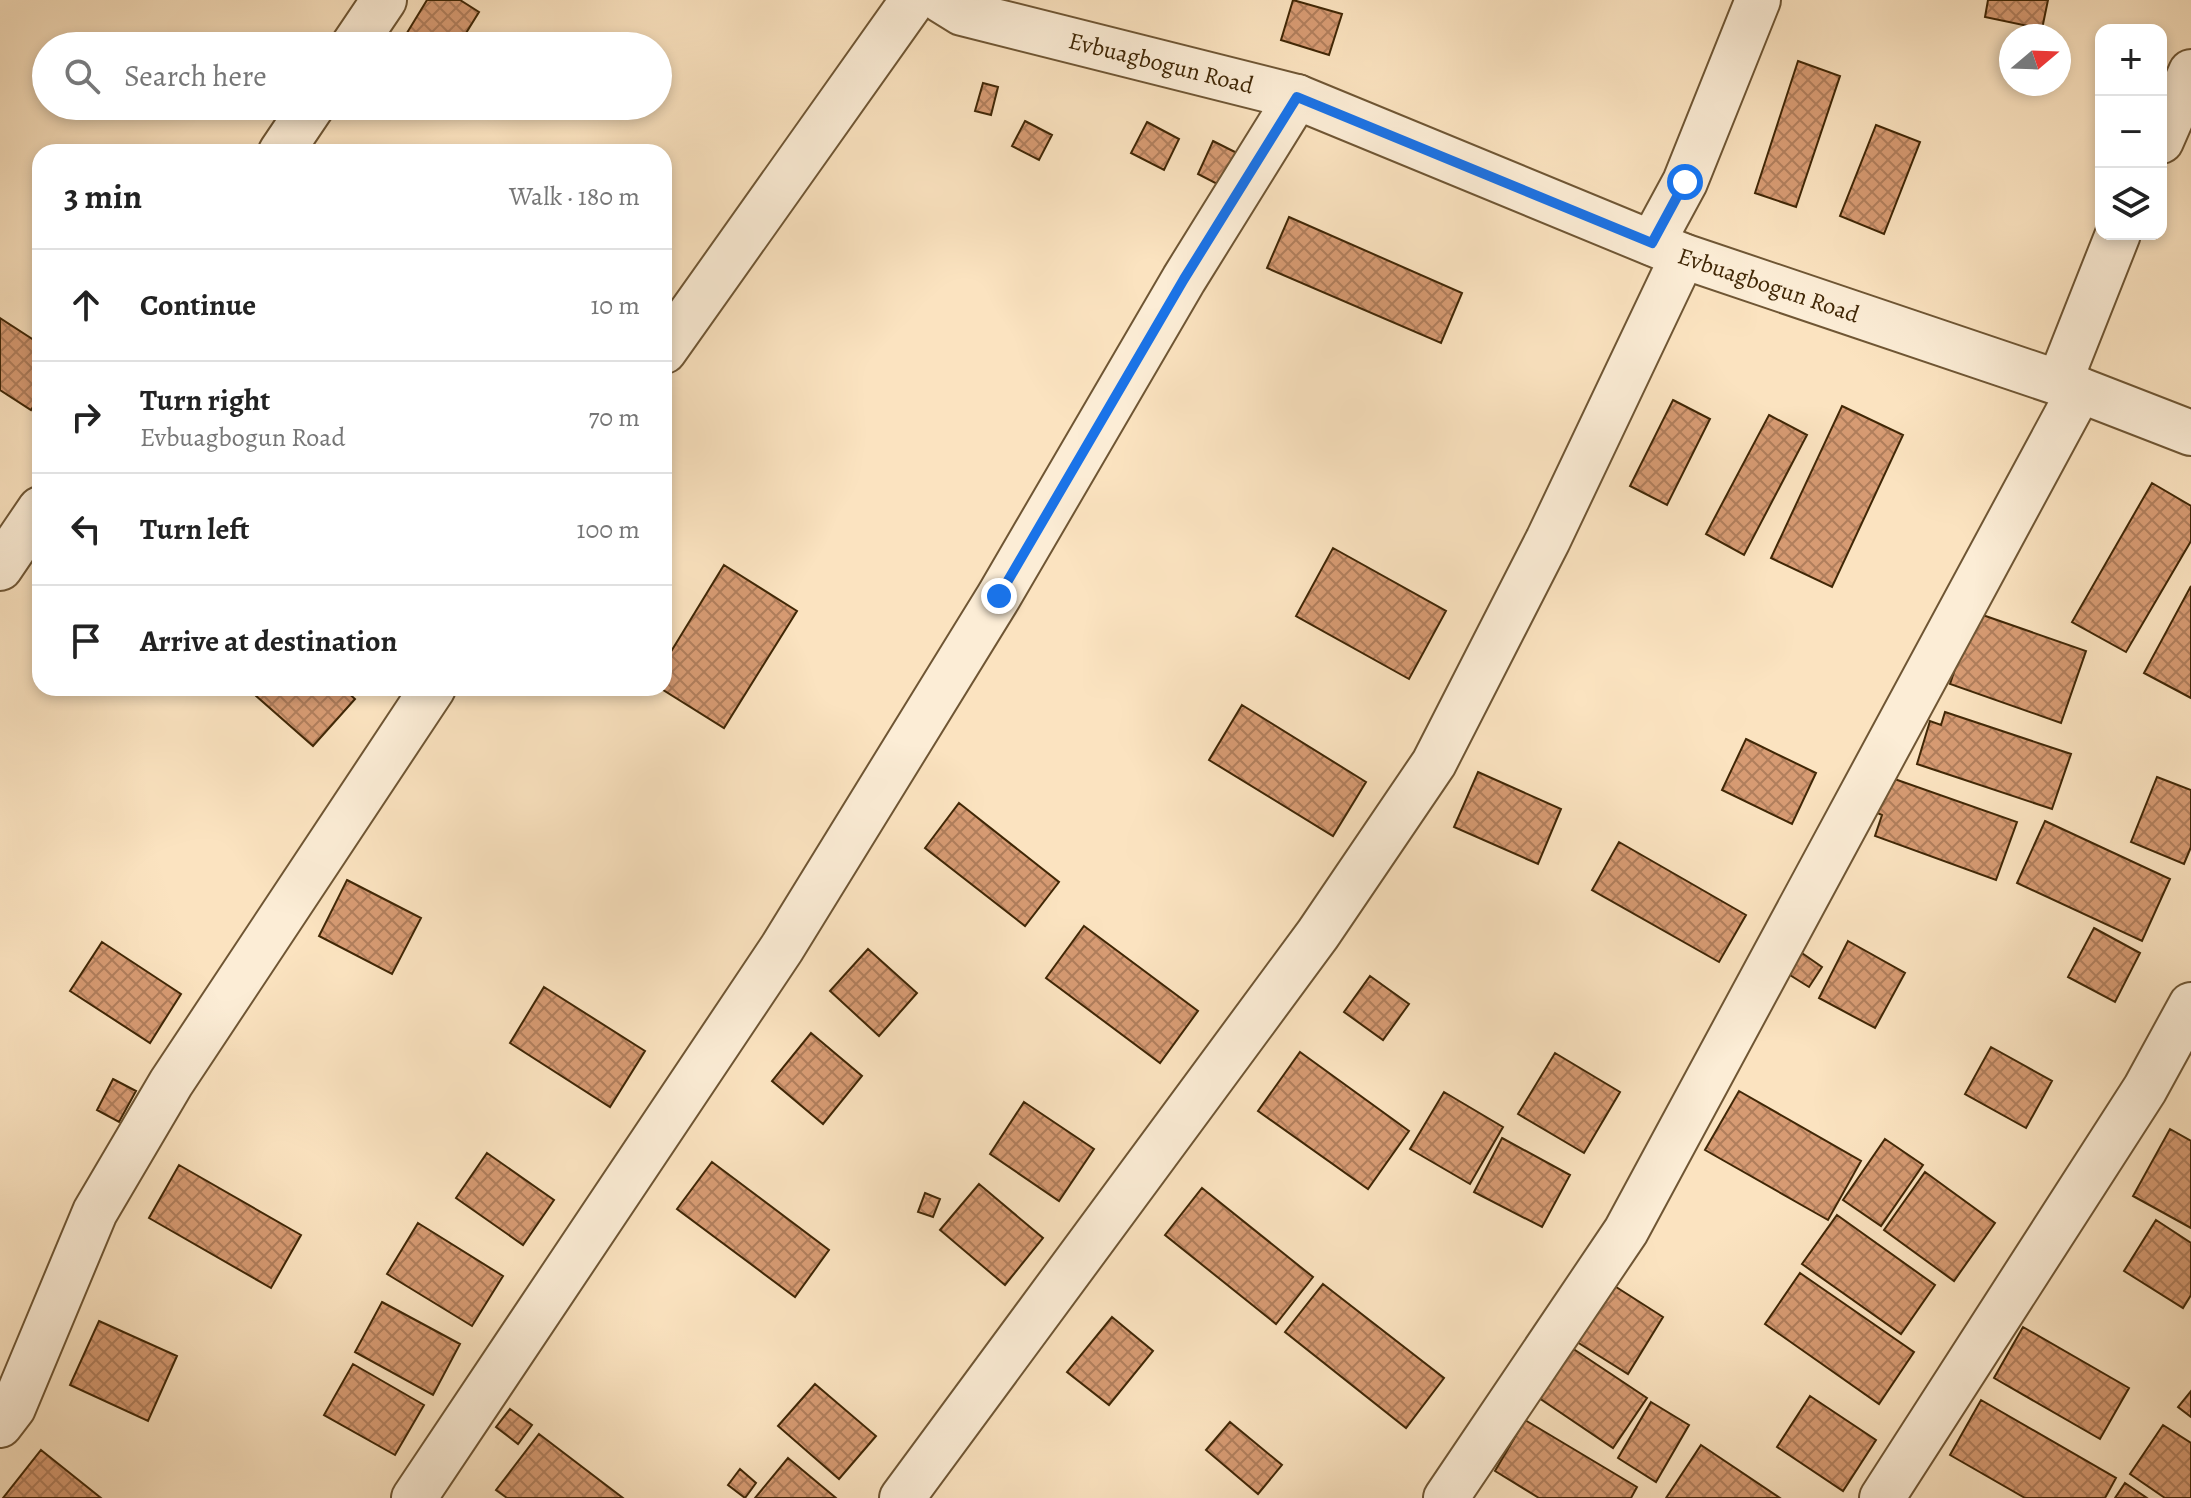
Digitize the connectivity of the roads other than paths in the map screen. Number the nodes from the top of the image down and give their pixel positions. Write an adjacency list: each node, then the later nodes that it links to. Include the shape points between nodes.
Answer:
1 (384, 0): 5 (street)
2 (913, 0): 13 (street)
3 (1758, 0): 12 (street, via 1685,182)
4 (957, 4): 7 (street, Evbuagbogun Road)
5 (362, 32)
6 (2191, 72): 9 (street)
7 (1297, 97): 12 (street, Evbuagbogun Road); 21 (street, via 782,948)
8 (303, 120): 10 (street)
9 (2167, 127)
10 (286, 144)
11 (2116, 240): 14 (street)
12 (1667, 249): 14 (street, Evbuagbogun Road); 22 (street, via 1548,540 1434,763 1318,934)
13 (672, 340)
14 (2070, 386): 15 (street, Evbuagbogun Road); 23 (street, via 1626,1231)
15 (2191, 433)
16 (32, 521): 17 (street)
17 (0, 568)
18 (428, 696): 20 (street, via 171,1083 95,1212 13,1408)
19 (2191, 1005): 24 (street, via 2145,1089)
20 (0, 1425)
21 (414, 1498)
22 (902, 1498)
23 (1446, 1498)
24 (1882, 1498)

